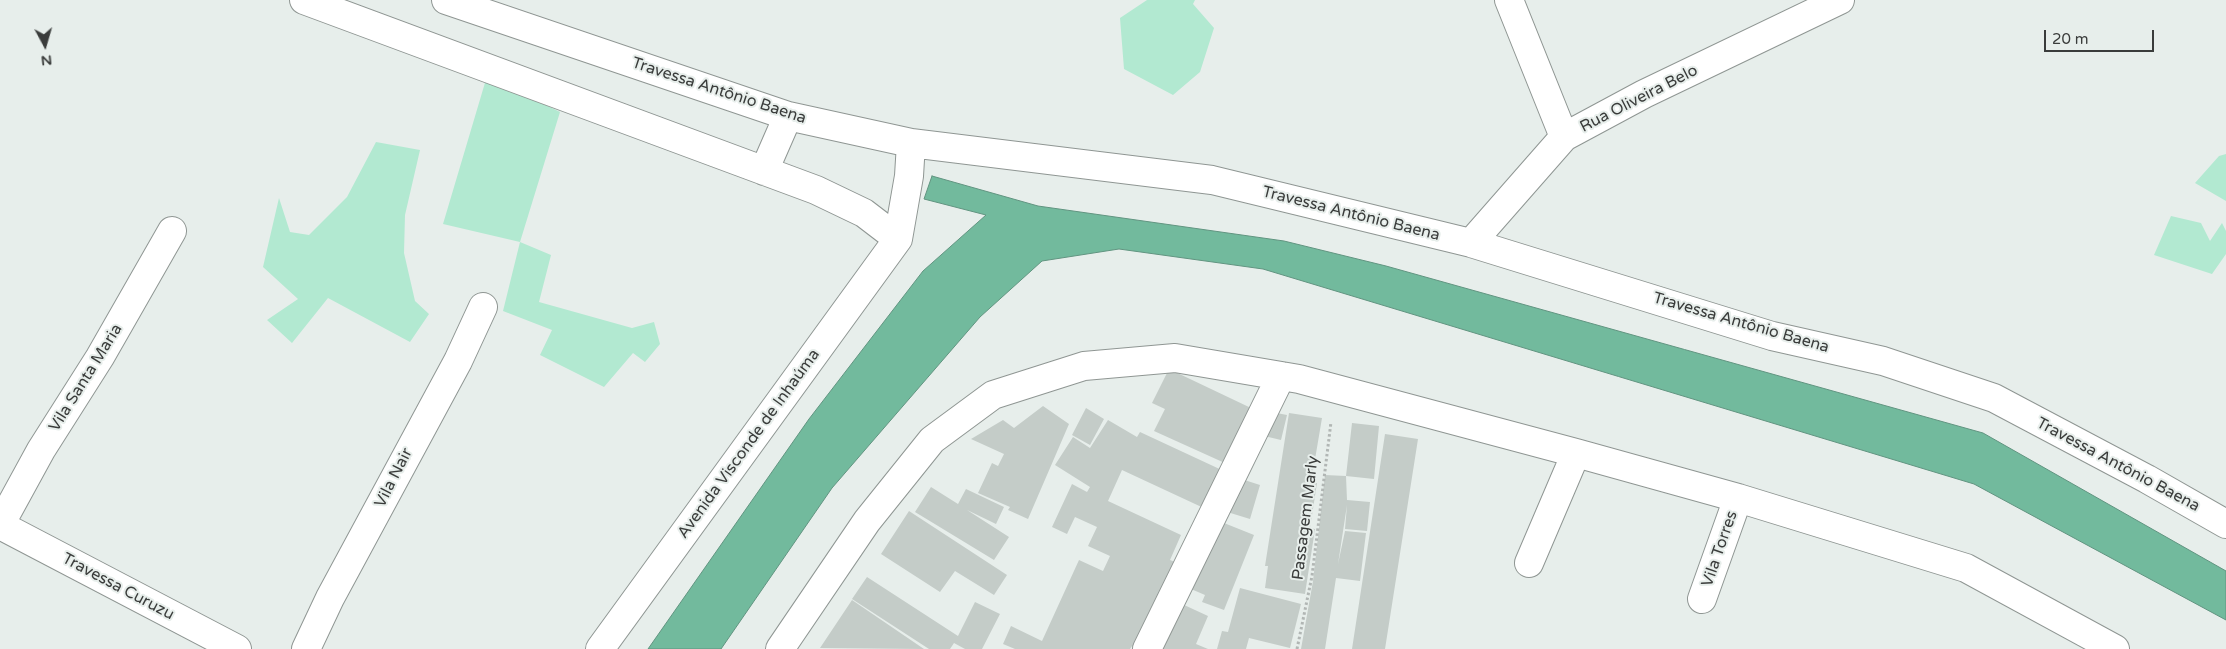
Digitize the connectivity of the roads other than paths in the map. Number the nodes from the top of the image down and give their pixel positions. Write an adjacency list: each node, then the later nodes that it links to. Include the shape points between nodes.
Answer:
1 (304, 0): 8 (street)
2 (446, 0): 5 (street, Travessa Antônio Baena)
3 (1509, 0): 6 (street)
4 (1840, 0): 6 (street, Rua Oliveira Belo, via 1644,94)
5 (788, 116): 7 (street, Travessa Antônio Baena); 8 (street)
6 (1564, 137): 11 (street, Rua Oliveira Belo)
7 (911, 143): 10 (street, via 906,202); 11 (street, Travessa Antônio Baena, via 1212,180)
8 (764, 171): 10 (street, via 843,201)
9 (172, 230): 17 (street, Vila Santa Maria)
10 (898, 239): 22 (street, Avenida Visconde de Inhaúma)
11 (1471, 242): 16 (street, Travessa Antônio Baena, via 1772,336 1883,361 1994,398)
12 (483, 308): 21 (street, Vila Nair)
13 (1281, 376): 14 (street); 23 (street, via 1175,358 1084,366 993,395 932,440 867,521); 24 (street)
14 (1576, 453): 15 (street); 18 (street)
15 (1738, 498): 19 (street, Vila Torres); 25 (street, via 1966,568)
16 (2226, 524)
17 (0, 525): 20 (street, Travessa Curuzu)
18 (1529, 563)
19 (1702, 600)
20 (237, 649)
21 (306, 649)
22 (600, 649)
23 (780, 649)
24 (1147, 649)
25 (2115, 649)

